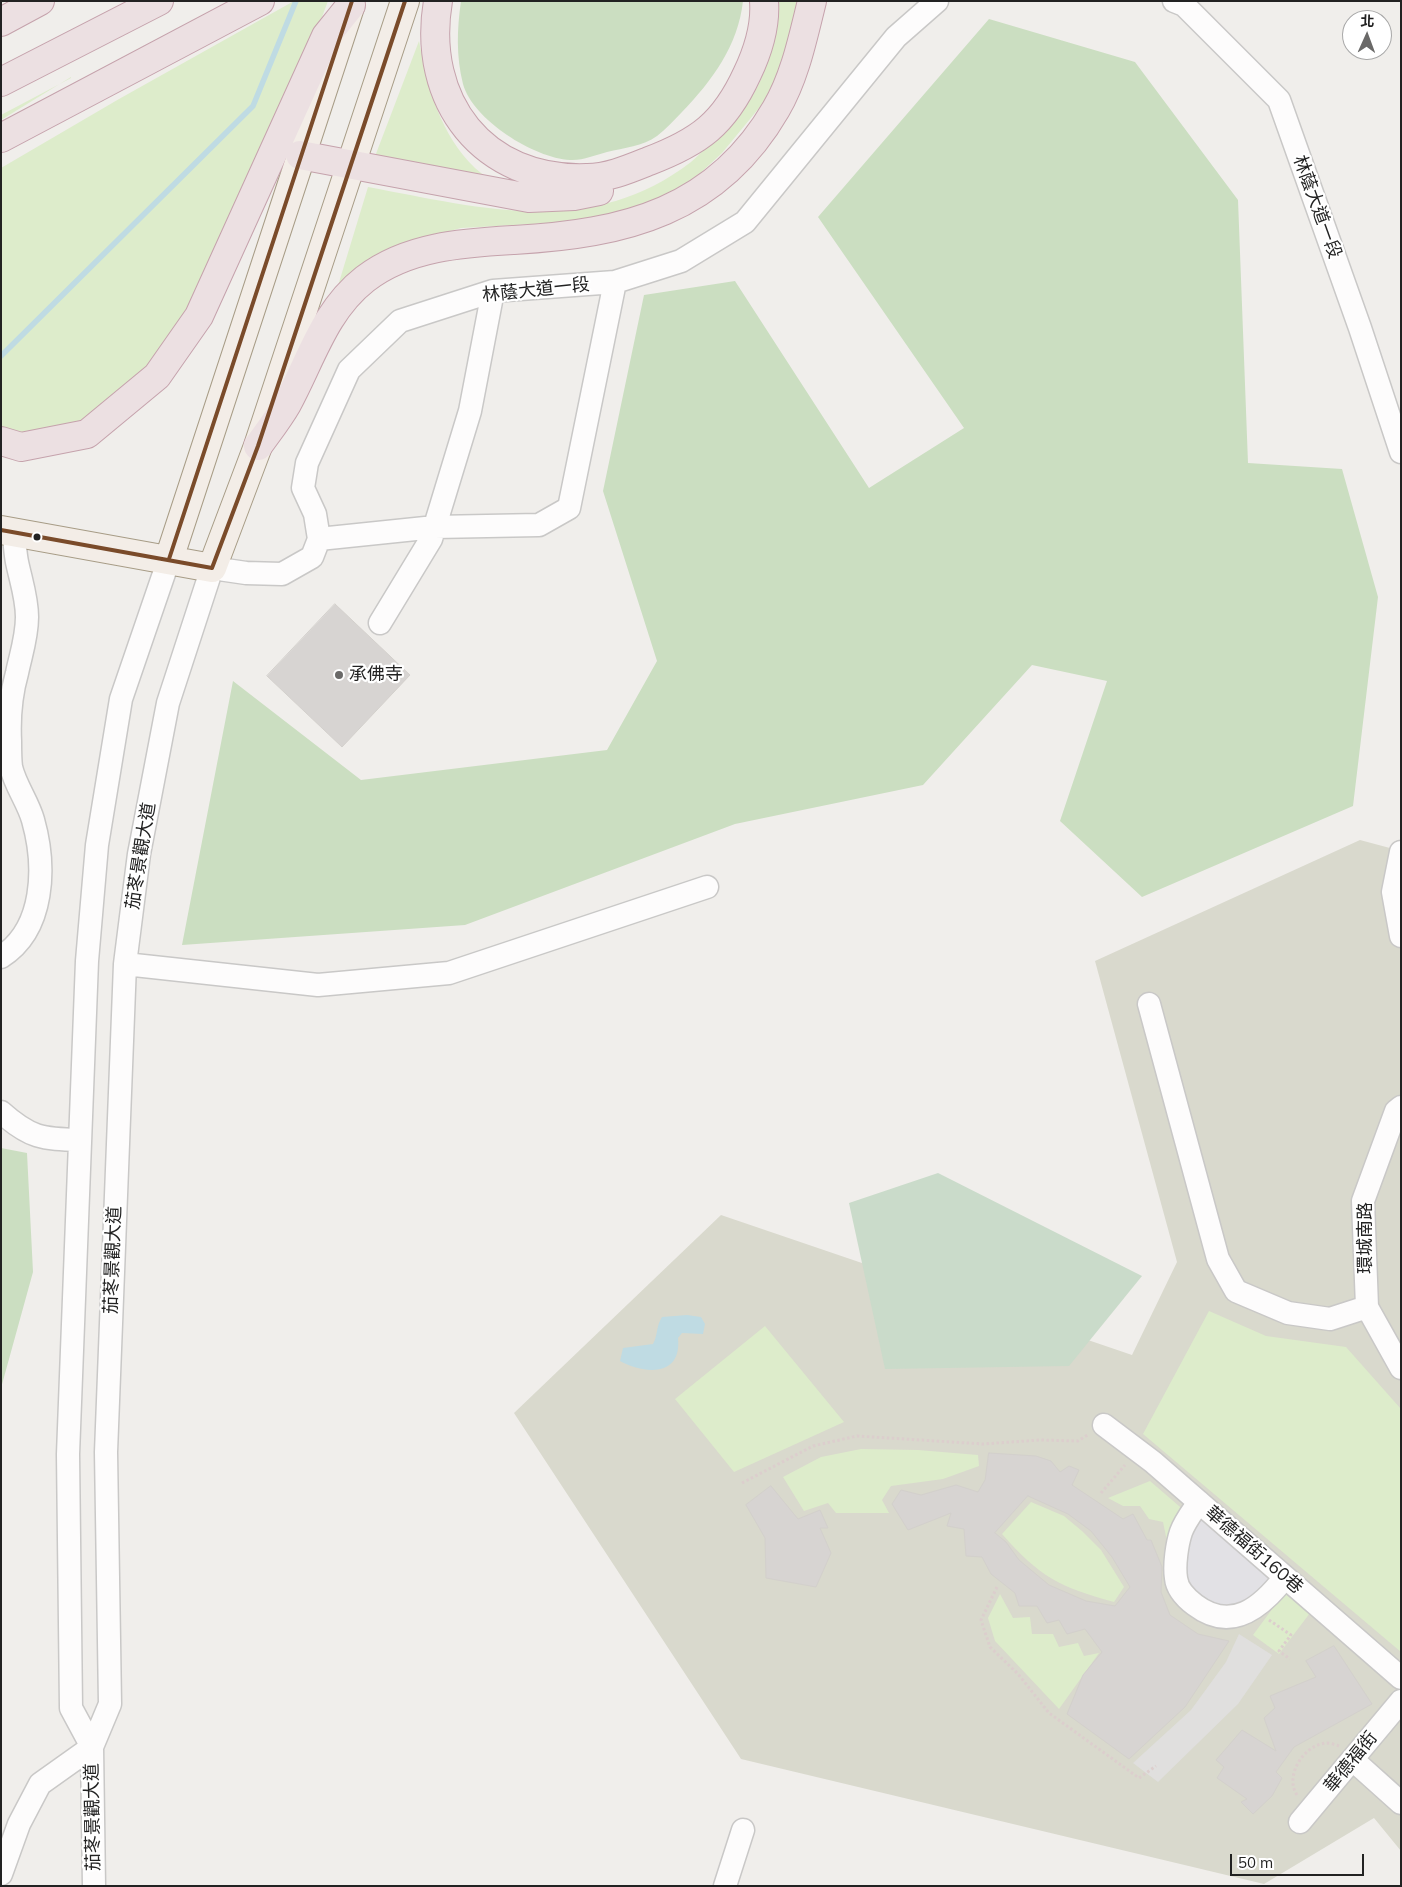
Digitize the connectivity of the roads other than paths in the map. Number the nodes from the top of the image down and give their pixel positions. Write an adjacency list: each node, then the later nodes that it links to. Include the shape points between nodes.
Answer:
1 (40, 1): 11 (highway)
2 (159, 1): 12 (highway)
3 (260, 1): 13 (highway)
4 (406, 1): 18 (main road, 茄苳景觀大道)
5 (438, 1): 15 (highway, via 435,22 437,64 452,106 461,123 490,151 509,163 530,172 588,178 640,165)
6 (764, 1): 15 (highway, via 762,34 740,91 730,107)
7 (812, 1): 22 (highway, via 798,55 777,108 747,150 706,187 662,214 608,229 456,244 391,264 366,279 345,298 311,352 287,404)
8 (938, 1): 19 (street, 林蔭大道一段, via 896,37 745,222 681,262)
9 (1174, 1): 23 (street, 林蔭大道一段, via 1184,5 1279,100)
10 (352, 3): 17 (main road, 茄苳景觀大道); 21 (highway, via 326,36 199,316 157,376 87,434 21,446)
11 (1, 22)
12 (1, 82)
13 (40, 118): 14 (highway); 16 (highway)
14 (1, 138)
15 (693, 142): 18 (highway, via 640,177 609,190 574,196 529,198)
16 (1, 151)
17 (300, 155): 18 (highway); 27 (main road, 茄苳景觀大道)
18 (350, 166): 22 (main road, 茄苳景觀大道)
19 (615, 282): 20 (street, 林蔭大道一段); 24 (street, via 569,508 539,525)
20 (493, 291): 24 (street, via 470,411); 26 (street, 林蔭大道一段, via 400,320 350,370 307,463 303,488 315,514)
21 (1, 441)
22 (258, 446): 28 (main road, 茄苳景觀大道)
23 (1401, 452)
24 (435, 527): 26 (street); 29 (street, via 431,540)
25 (7, 531): 27 (main road); 33 (street, via 25,592 27,618 9,739 12,768 33,818 40,849 40,875 34,920 19,943)
26 (319, 539): 28 (street, via 312,557 282,574)
27 (169, 559): 28 (main road); 38 (street, 茄苳景觀大道, via 121,699 97,845 87,961)
28 (212, 568): 34 (street, 茄苳景觀大道, via 168,703 139,854)
29 (380, 623)
30 (1401, 852): 32 (street, via 1393,892)
31 (707, 887): 34 (street, via 449,974 318,985)
32 (1401, 936)
33 (1, 957)
34 (125, 964): 46 (street, 茄苳景觀大道, via 106,1452 110,1704)
35 (1149, 1004): 39 (street, via 1218,1259 1236,1291 1288,1313 1330,1319)
36 (1401, 1107): 39 (street, 環城南路, via 1396,1111 1364,1201)
37 (1, 1112): 38 (street, via 34,1136)
38 (80, 1140): 46 (street, 茄苳景觀大道, via 68,1454 71,1708)
39 (1367, 1308): 40 (street, 環城南路)
40 (1401, 1368)
41 (1104, 1425): 42 (street, 華德福街160巷)
42 (1199, 1502): 43 (street, 華德福街160巷); 43 (street, via 1181,1531 1176,1579 1185,1598 1218,1617 1233,1617 1254,1610)
43 (1285, 1577): 44 (street, 華德福街160巷)
44 (1401, 1678)
45 (1401, 1701): 47 (street, 華德福街)
46 (92, 1747): 51 (street, via 40,1784 19,1824); 52 (street, 茄苳景觀大道)
47 (1353, 1760): 48 (street); 49 (street, 華德福街)
48 (1401, 1803)
49 (1306, 1816)
50 (743, 1830): 53 (street)
51 (1, 1874)
52 (96, 1883)
53 (725, 1886)

